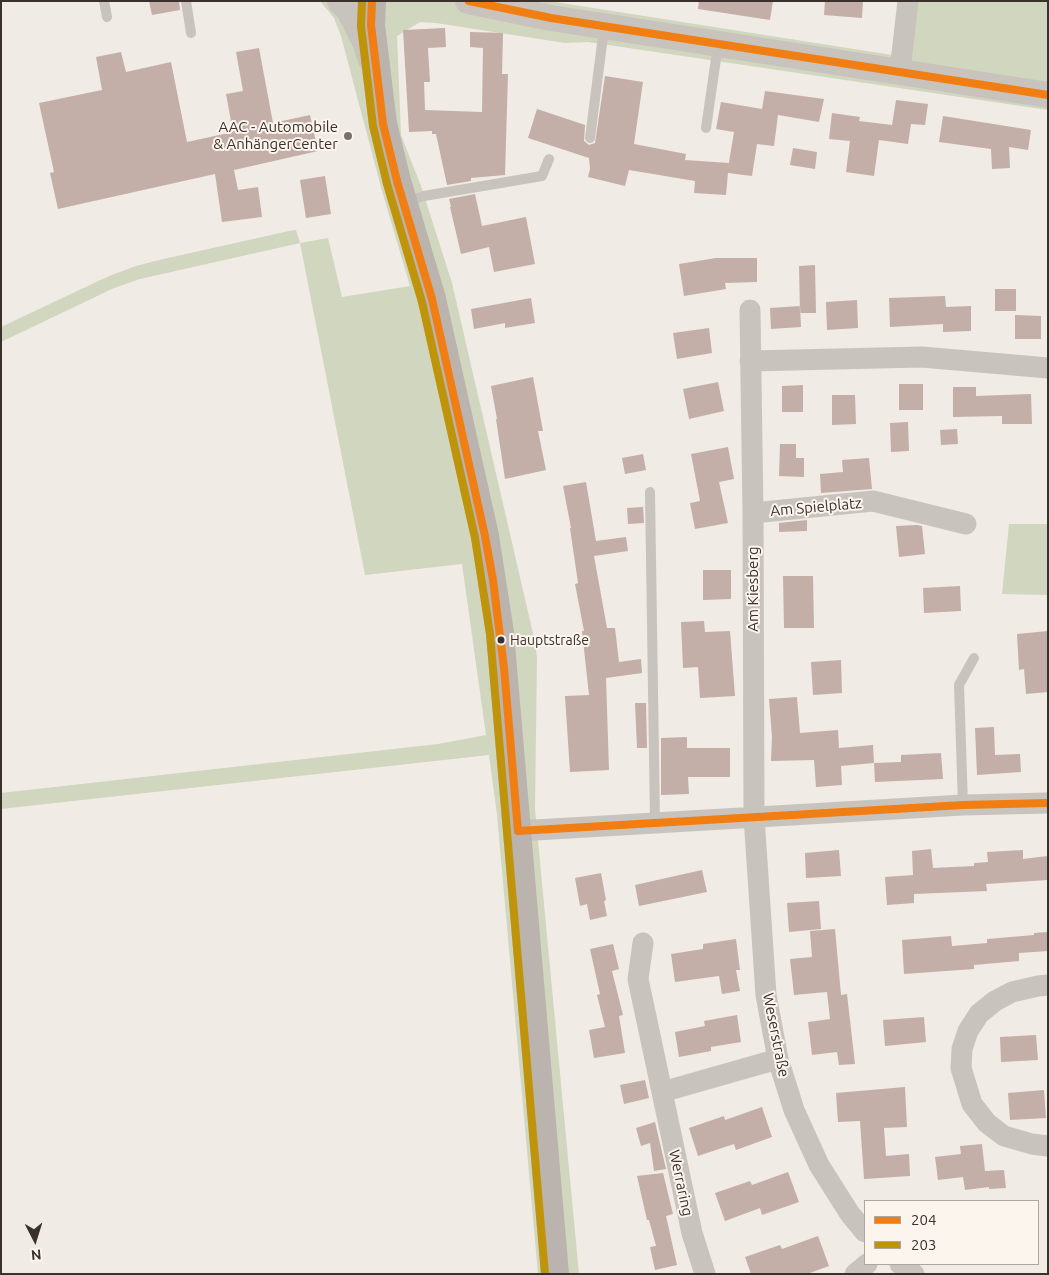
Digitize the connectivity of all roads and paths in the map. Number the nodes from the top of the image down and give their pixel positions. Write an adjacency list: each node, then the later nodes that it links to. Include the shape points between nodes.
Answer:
1 (104, 1): 7 (lane)
2 (186, 1): 9 (lane)
3 (340, 1): 12 (street, via 349,10 365,42)
4 (372, 1): 12 (main road, via 371,25)
5 (468, 1): 8 (street)
6 (908, 1): 11 (street)
7 (107, 17)
8 (604, 27): 10 (street); 15 (lane)
9 (191, 33)
10 (718, 44): 11 (street); 14 (lane)
11 (900, 71): 13 (street)
12 (378, 84): 17 (main road, via 383,124)
13 (1048, 95)
14 (706, 128)
15 (590, 138)
16 (549, 159): 17 (lane, via 542,176)
17 (403, 202): 29 (main road, via 432,300 493,580)
18 (750, 310): 19 (street, Am Kiesberg)
19 (750, 361): 20 (street, via 922,357); 22 (street, Am Kiesberg)
20 (1048, 368)
21 (650, 492): 28 (lane)
22 (753, 513): 23 (street, Am Spielplatz, via 873,501); 27 (street, Am Kiesberg)
23 (966, 524)
24 (974, 658): 26 (lane, via 959,685)
25 (1048, 803): 26 (street)
26 (963, 805): 27 (street)
27 (754, 817): 28 (street); 32 (street, Weserstraße, via 766,995)
28 (655, 822): 29 (street)
29 (518, 831): 38 (main road)
30 (643, 943): 33 (street, Werraring, via 638,979)
31 (1048, 985): 34 (street, via 1012,992 978,1014 962,1049 961,1068 972,1104 987,1122 1004,1136)
32 (778, 1059): 33 (street); 35 (street, Weserstraße, via 794,1110 819,1165)
33 (662, 1092): 39 (street, Werraring, via 692,1233)
34 (1048, 1146)
35 (864, 1231)
36 (866, 1265): 40 (street)
37 (901, 1265): 41 (street)
38 (555, 1274)
39 (705, 1274)
40 (855, 1274)
41 (914, 1274)

